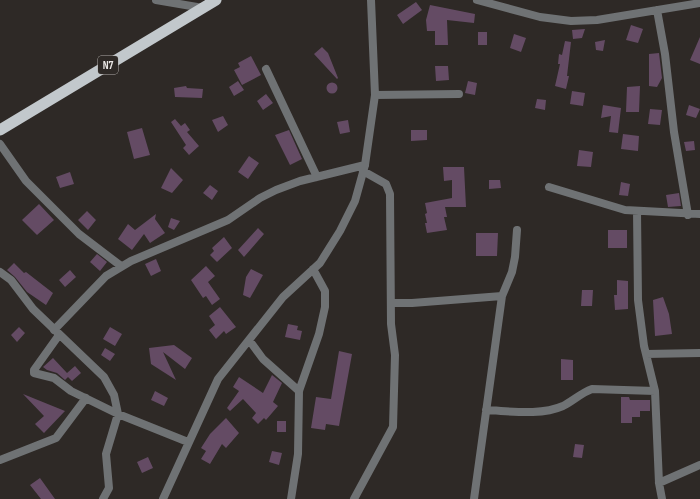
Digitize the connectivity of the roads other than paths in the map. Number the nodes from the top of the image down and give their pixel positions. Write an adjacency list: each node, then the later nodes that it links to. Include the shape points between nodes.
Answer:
1 (156, 0): 6 (street)
2 (216, 0): 6 (highway, N7)
3 (371, 0): 10 (street)
4 (477, 0): 7 (street, via 540,17 571,21 597,20)
5 (700, 3): 7 (street)
6 (203, 8): 11 (highway, N7)
7 (657, 10): 18 (street)
8 (266, 69): 14 (street)
9 (459, 94): 10 (street)
10 (375, 95): 13 (street)
11 (0, 130)
12 (0, 144): 20 (street, via 26,181 79,234)
13 (364, 168): 14 (street); 21 (street, via 355,201 340,231 320,263); 24 (street, via 386,184 390,194)
14 (317, 177): 20 (street, via 276,190 228,220)
15 (549, 187): 16 (street, via 625,210)
16 (637, 211): 18 (street); 28 (street, via 638,300)
17 (700, 214): 18 (street)
18 (688, 215)
19 (517, 230): 23 (street, via 512,272)
20 (121, 266): 25 (street, via 106,276)
21 (313, 269): 26 (street, via 283,297); 30 (street, via 325,291 325,307)
22 (0, 272): 25 (street, via 11,280 33,309)
23 (502, 296): 24 (street, via 412,303); 32 (street)
24 (390, 302): 41 (street, via 390,324 396,355 393,427)
25 (56, 332): 31 (street, via 34,373 54,378 71,391); 33 (street, via 104,377 114,395)
26 (249, 340): 30 (street, via 263,359); 34 (street, via 218,379)
27 (700, 352): 28 (street)
28 (646, 354): 29 (street)
29 (655, 391): 32 (street, via 592,389 564,406 544,411); 37 (street)
30 (299, 392): 40 (street, via 298,454)
31 (86, 398): 33 (street); 35 (street, via 56,438)
32 (486, 410): 42 (street)
33 (118, 414): 34 (street); 38 (street, via 106,454 109,488)
34 (188, 442): 39 (street)
35 (0, 460)
36 (700, 465): 37 (street)
37 (658, 483): 43 (street)
38 (103, 499)
39 (163, 499)
40 (291, 499)
41 (354, 499)
42 (474, 499)
43 (662, 499)

